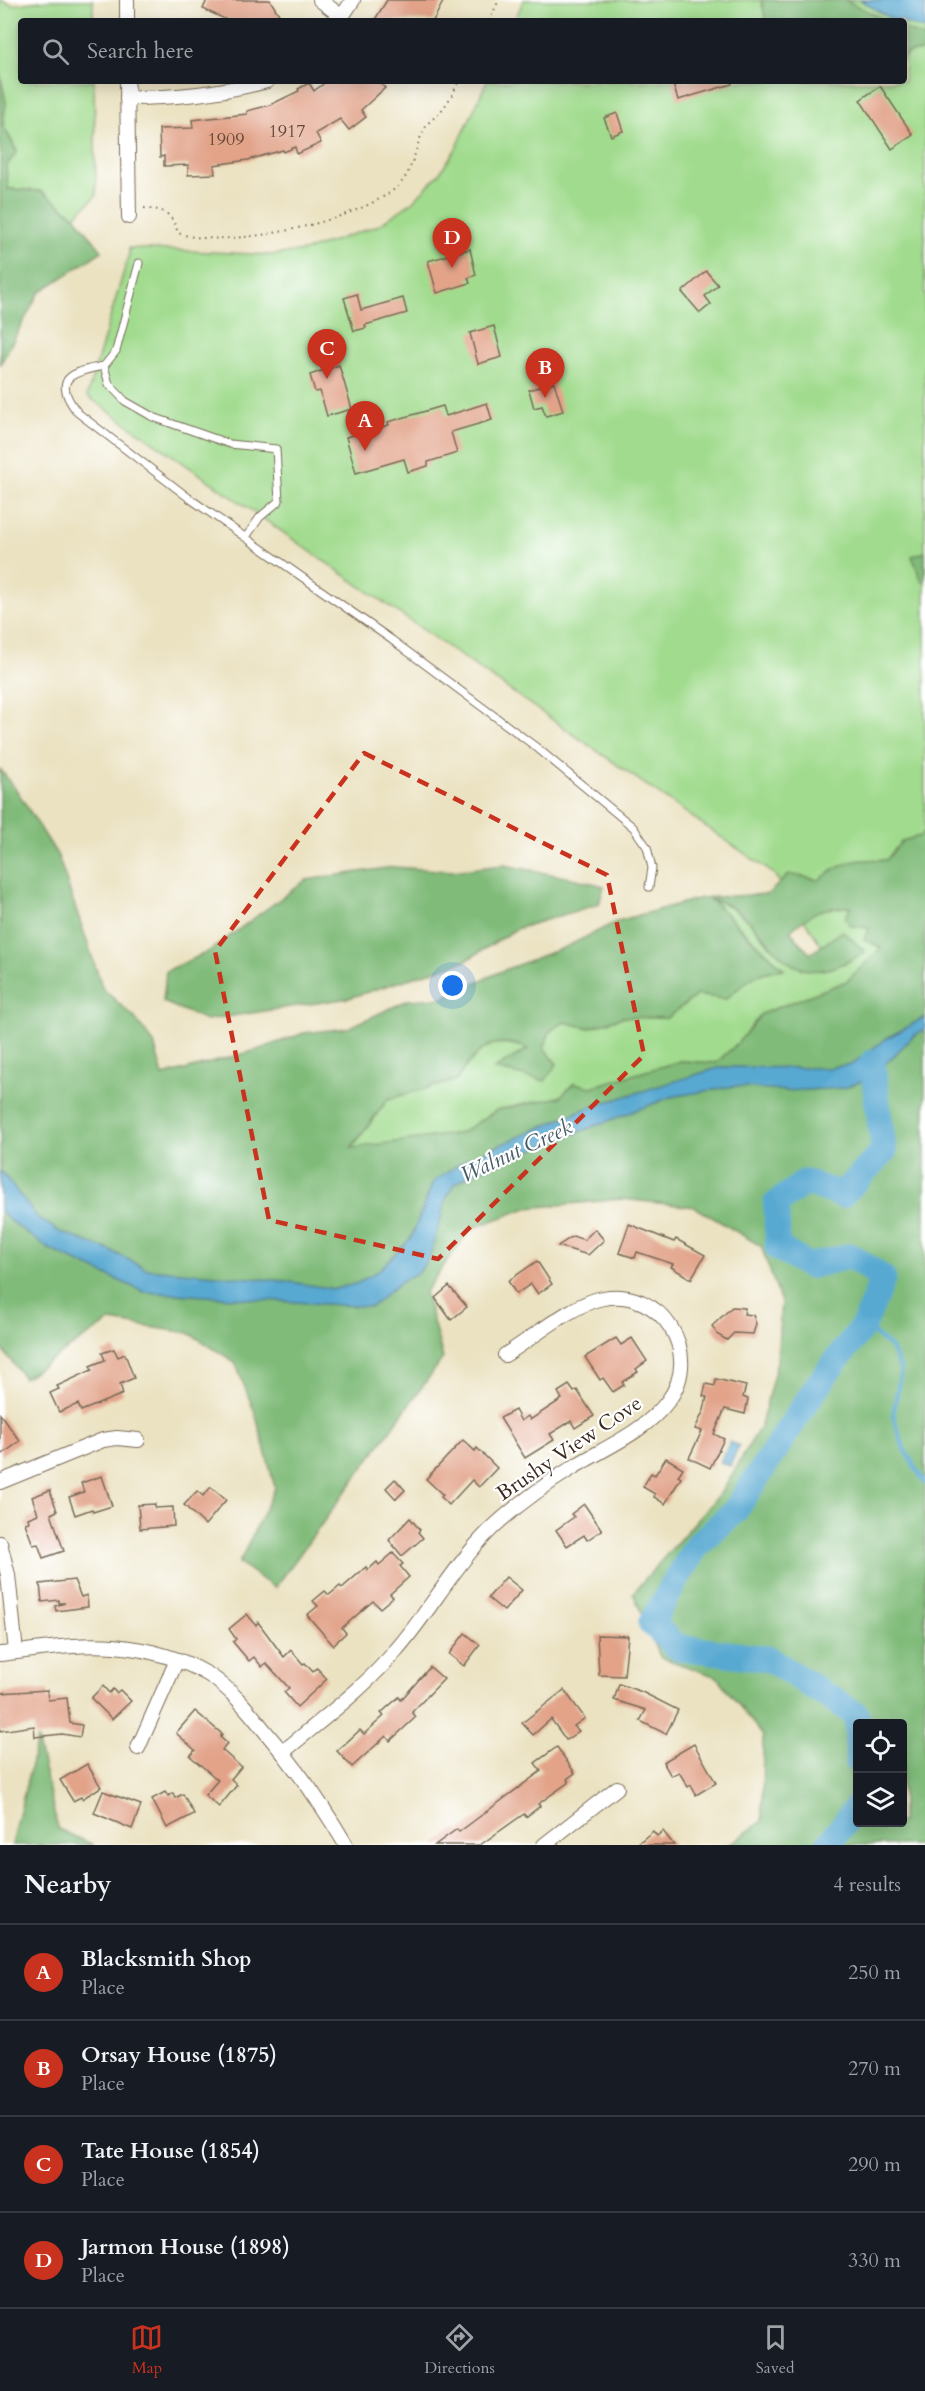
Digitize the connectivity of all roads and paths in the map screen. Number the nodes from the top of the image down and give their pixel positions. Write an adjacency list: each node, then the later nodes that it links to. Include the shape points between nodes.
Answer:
1 (127, 0): 5 (street)
2 (320, 0): 6 (street)
3 (353, 0): 7 (street)
4 (499, 0): 8 (path)
5 (127, 18)
6 (340, 18)
7 (342, 18)
8 (490, 18)
9 (127, 84): 12 (street)
10 (255, 84): 12 (street, via 174,98)
11 (457, 84): 13 (path, via 426,125 400,185 381,200 346,214 305,228 243,236 190,237 178,232 165,211)
12 (128, 98): 14 (street)
13 (141, 208)
14 (129, 217)
15 (139, 263): 16 (lane, via 116,351)
16 (104, 366): 17 (lane, via 78,370 70,377 64,387 67,400 132,456); 17 (lane, via 109,384 125,401 153,417 230,444 276,449 279,501 260,517)
17 (246, 537): 18 (lane, via 536,747 633,827 647,847 652,868)
18 (649, 887)
19 (505, 1355): 27 (street, Brushy View Cove, via 583,1305 599,1298 623,1297 658,1312 677,1340 683,1366 678,1385 663,1408 503,1518 457,1567 387,1661)
20 (138, 1440): 21 (street, via 101,1440)
21 (0, 1482)
22 (0, 1543): 23 (street, via 10,1585)
23 (16, 1652): 24 (street); 25 (street, via 107,1646)
24 (0, 1654)
25 (177, 1660): 26 (street); 27 (street, via 210,1676 229,1691)
26 (138, 1748)
27 (283, 1752): 29 (street)
28 (617, 1788): 30 (street)
29 (346, 1845)
30 (543, 1845)

